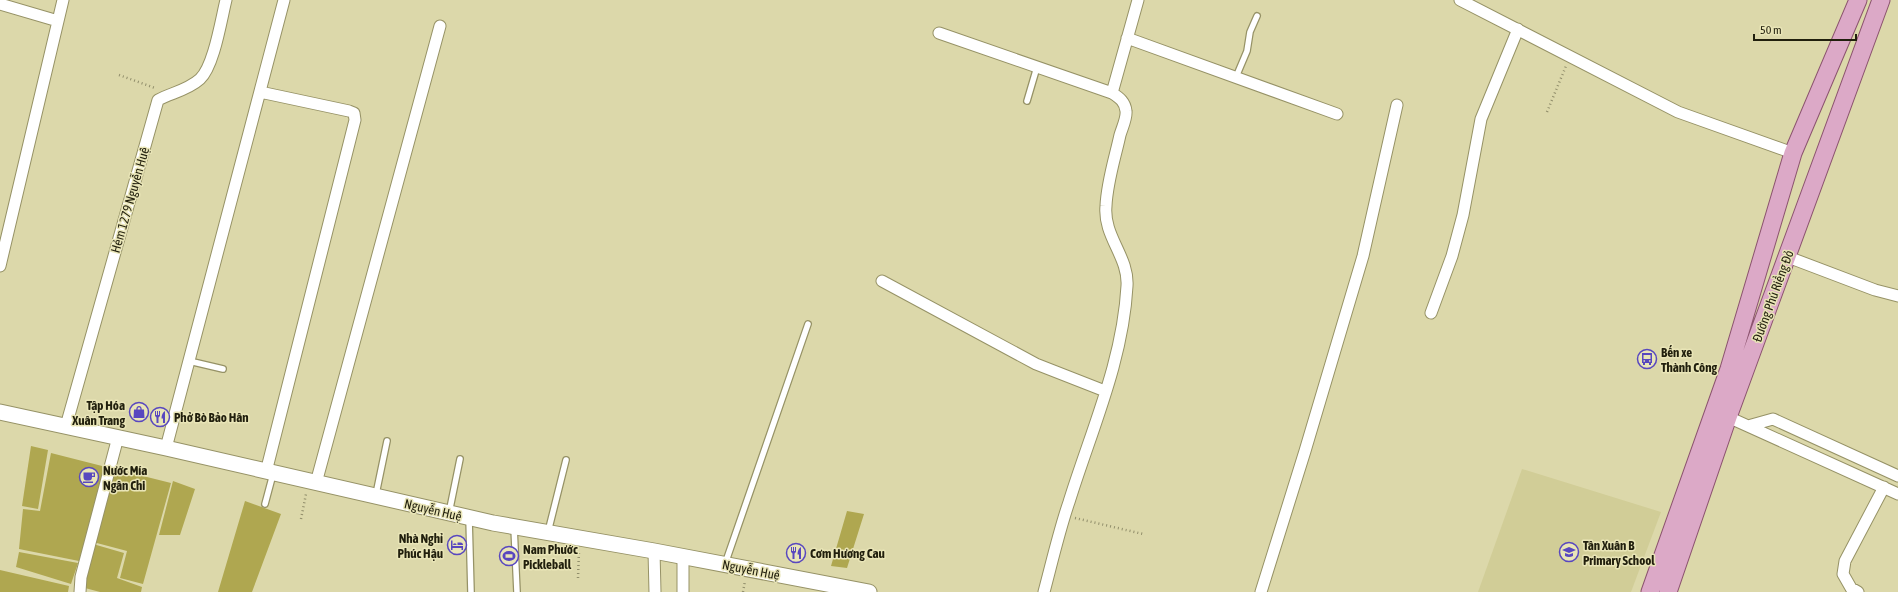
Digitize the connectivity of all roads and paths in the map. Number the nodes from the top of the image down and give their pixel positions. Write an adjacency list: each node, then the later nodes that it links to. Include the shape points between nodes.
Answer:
1 (63, 0): 10 (street)
2 (226, 0): 20 (street, Hẻm 1279 Nguyễn Huệ, via 209,65 200,79)
3 (284, 0): 19 (street)
4 (1138, 0): 14 (street)
5 (1460, 0): 12 (street)
6 (1858, 0): 26 (main road, Đường Phú Riềng Đỏ)
7 (1881, 0): 27 (main road, Đường Phú Riềng Đỏ)
8 (0, 4): 10 (street)
9 (1257, 16): 18 (lane)
10 (58, 21): 28 (street)
11 (440, 26): 47 (street)
12 (1518, 29): 15 (street); 31 (street, via 1481,119 1463,215 1452,256)
13 (939, 33): 16 (street)
14 (1128, 38): 18 (street); 21 (street)
15 (1570, 57): 24 (path); 26 (street, via 1678,112)
16 (1037, 67): 21 (street); 22 (lane)
17 (119, 75): 20 (path)
18 (1236, 78): 25 (street)
19 (260, 92): 33 (street); 45 (street, via 349,110 354,113 355,120)
20 (171, 93): 38 (street, Hẻm 1279 Nguyễn Huệ, via 158,100)
21 (1112, 93): 35 (street, via 1123,100 1126,113 1112,171 1106,207 1107,223 1112,241 1122,256 1128,285 1118,345)
22 (1027, 101)
23 (1397, 105): 71 (street, via 1363,256)
24 (1547, 112)
25 (1337, 114)
26 (1793, 153): 72 (main road, Đường Phú Riềng Đỏ, via 1728,369)
27 (1788, 257): 30 (street, via 1875,290); 37 (main road, Đường Phú Riềng Đỏ)
28 (0, 266)
29 (882, 281): 35 (street, via 1036,364)
30 (1898, 296)
31 (1431, 313)
32 (808, 324): 62 (lane)
33 (189, 361): 34 (lane); 42 (street)
34 (223, 369)
35 (1105, 391): 53 (street)
36 (0, 412): 38 (street, Nguyễn Huệ)
37 (1728, 417): 39 (street); 73 (main road, Đường Phú Riềng Đỏ)
38 (66, 426): 40 (street, Nguyễn Huệ)
39 (1748, 426): 46 (street, via 1772,419); 48 (street)
40 (118, 437): 42 (street, Nguyễn Huệ); 64 (street, via 81,577)
41 (387, 441): 50 (lane)
42 (166, 448): 45 (street, Nguyễn Huệ)
43 (460, 459): 52 (lane)
44 (566, 460): 57 (lane)
45 (270, 473): 47 (street, Nguyễn Huệ); 51 (lane)
46 (1898, 476)
47 (312, 483): 50 (street, Nguyễn Huệ); 55 (path)
48 (1884, 487): 49 (street); 74 (street, via 1845,561 1842,574 1850,588)
49 (1898, 494)
50 (375, 496): 52 (street, Nguyễn Huệ)
51 (265, 504)
52 (448, 513): 54 (street, Nguyễn Huệ)
53 (1065, 516): 58 (path); 70 (street)
54 (469, 518): 56 (street, Nguyễn Huệ); 65 (lane)
55 (301, 519)
56 (514, 527): 57 (street, Nguyễn Huệ); 66 (lane)
57 (548, 533): 59 (street, Nguyễn Huệ)
58 (1143, 534)
59 (580, 538): 60 (street, Nguyễn Huệ); 63 (path)
60 (654, 550): 61 (street, Nguyễn Huệ); 67 (street)
61 (683, 556): 62 (street, Nguyễn Huệ); 68 (street)
62 (725, 564): 69 (street, Nguyễn Huệ)
63 (578, 578)
64 (80, 592)
65 (471, 592)
66 (517, 592)
67 (655, 592)
68 (682, 592)
69 (869, 592)
70 (1044, 592)
71 (1261, 592)
72 (1650, 592)
73 (1668, 592)
74 (1858, 592)

